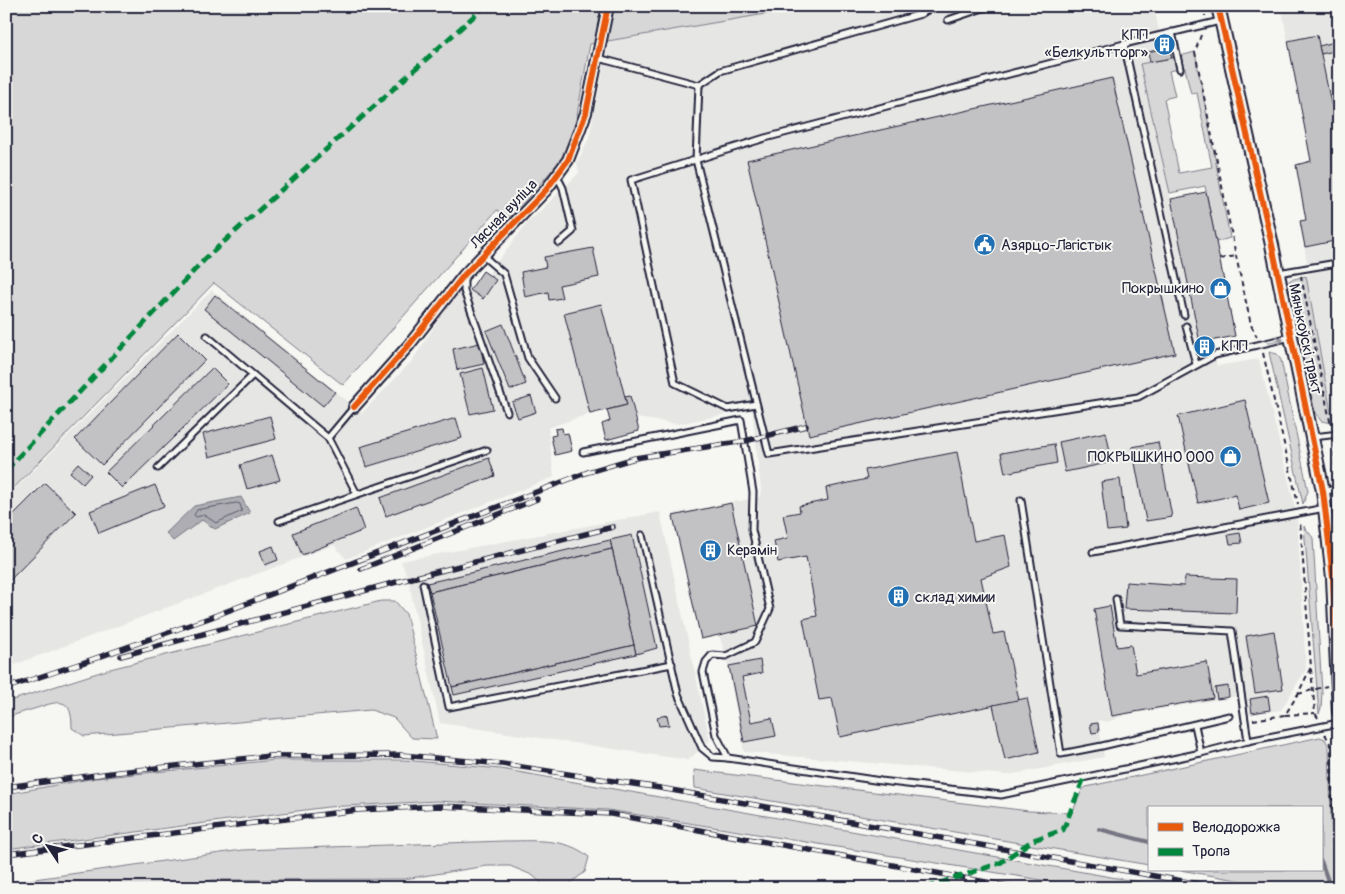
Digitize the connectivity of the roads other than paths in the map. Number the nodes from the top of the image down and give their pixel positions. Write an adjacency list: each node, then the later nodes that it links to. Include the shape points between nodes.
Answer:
1 (608, 6): 10 (street, Лясная вуліца)
2 (934, 6): 12 (lane, via 921,14 720,71)
3 (989, 6): 5 (lane)
4 (1218, 6): 7 (street, Мянькоўскі тракт)
5 (982, 7): 6 (lane)
6 (948, 20)
7 (1220, 21): 8 (lane); 18 (street, Мянькоўскі тракт)
8 (1172, 32): 9 (lane); 11 (lane)
9 (1124, 44): 13 (lane, via 765,138); 20 (lane)
10 (597, 58): 12 (lane); 14 (street, Лясная вуліца, via 586,113 568,160)
11 (1180, 69)
12 (698, 85): 13 (lane)
13 (696, 160): 27 (lane); 27 (lane, via 631,180 675,383 728,409)
14 (557, 176): 15 (lane, via 573,231); 16 (street, Лясная вуліца)
15 (559, 243)
16 (482, 255): 19 (street, Лясная вуліца); 26 (lane, via 504,274 528,358)
17 (1331, 264): 18 (lane)
18 (1278, 273): 23 (street, Мянькоўскі тракт)
19 (464, 275): 28 (street, Лясная вуліца, via 409,345); 29 (lane, via 464,292)
20 (1184, 315)
21 (1186, 326): 24 (lane)
22 (207, 336): 25 (lane)
23 (1291, 337): 24 (lane, one-way to 23, via 1215,355); 31 (street, Мянькоўскі тракт)
24 (1196, 364): 27 (lane, via 1138,397 769,454)
25 (253, 374): 32 (lane); 35 (lane)
26 (555, 398)
27 (756, 404)
28 (354, 407): 32 (lane)
29 (506, 412)
30 (1336, 435): 31 (lane)
31 (1313, 437): 37 (street, Мянькоўскі тракт)
32 (328, 438): 38 (lane)
33 (487, 450): 38 (lane)
34 (583, 452): 54 (lane, via 741,420 753,492 752,530 770,609 755,642 726,656 712,655 703,672 716,735)
35 (158, 468)
36 (1338, 489): 37 (lane)
37 (1323, 491): 40 (street, Мянькоўскі тракт)
38 (358, 494): 41 (lane)
39 (1020, 500): 51 (lane, via 1061,754)
40 (1326, 508): 43 (lane); 44 (street, Мянькоўскі тракт)
41 (280, 521)
42 (642, 535): 47 (lane)
43 (1093, 552)
44 (1336, 579): 48 (street, Мянькоўскі тракт)
45 (422, 584): 47 (lane, via 449,708)
46 (1116, 599): 52 (lane, via 1120,625 1232,631)
47 (672, 664): 54 (lane, via 678,694 702,748 713,757)
48 (1339, 712)
49 (1229, 716): 51 (lane)
50 (1339, 723): 52 (lane)
51 (1195, 725): 53 (lane)
52 (1248, 741): 53 (lane)
53 (1201, 753): 54 (lane, via 1001,795)
54 (728, 758)

